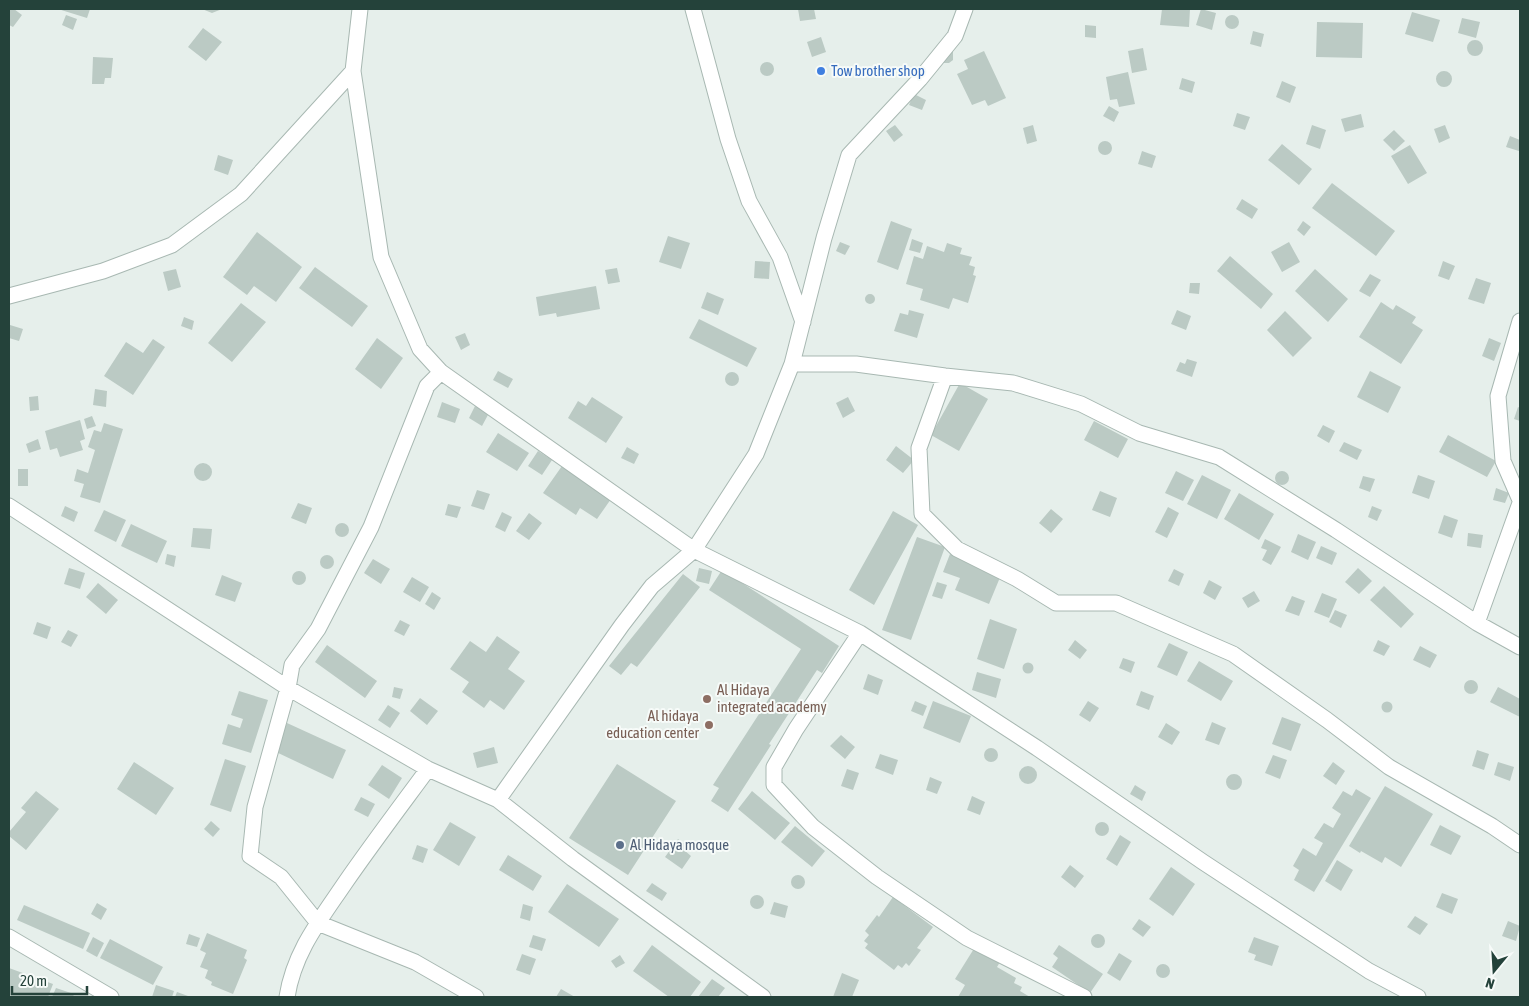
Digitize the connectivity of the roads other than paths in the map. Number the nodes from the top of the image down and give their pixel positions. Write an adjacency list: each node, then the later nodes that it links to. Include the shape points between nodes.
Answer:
1 (360, 9): 4 (street)
2 (693, 9): 7 (street, via 728,139 749,201 780,257)
3 (965, 9): 7 (street, via 955,36 920,80 848,155)
4 (353, 71): 5 (street, via 241,194 172,245 103,271); 9 (street, via 381,257 420,350)
5 (9, 296)
6 (1520, 321): 11 (street, via 1498,396 1503,461)
7 (802, 322): 8 (street)
8 (792, 364): 10 (street, via 856,364); 13 (street, via 756,454)
9 (441, 372): 13 (street); 17 (street, via 427,386 371,527 318,629 292,664)
10 (945, 376): 14 (street, via 1013,383 1081,404 1139,433 1219,457); 20 (street, via 918,448 922,514 958,549 1056,602 1116,603 1233,654 1389,767)
11 (1520, 502): 14 (street)
12 (9, 506): 17 (street)
13 (694, 550): 15 (street); 19 (street, via 652,586)
14 (1477, 623): 16 (street)
15 (860, 633): 27 (street, via 774,767 774,785 813,827 877,877 967,938); 28 (street, via 1369,971)
16 (1520, 647)
17 (288, 688): 18 (street); 21 (street, via 255,806 250,856 282,877)
18 (428, 769): 19 (street); 21 (street)
19 (498, 800): 26 (street, via 573,859)
20 (1520, 845)
21 (318, 923): 24 (street, via 290,976); 25 (street, via 415,962)
22 (9, 937): 23 (street)
23 (111, 997)
24 (287, 997)
25 (476, 997)
26 (763, 997)
27 (1084, 997)
28 (1418, 997)

